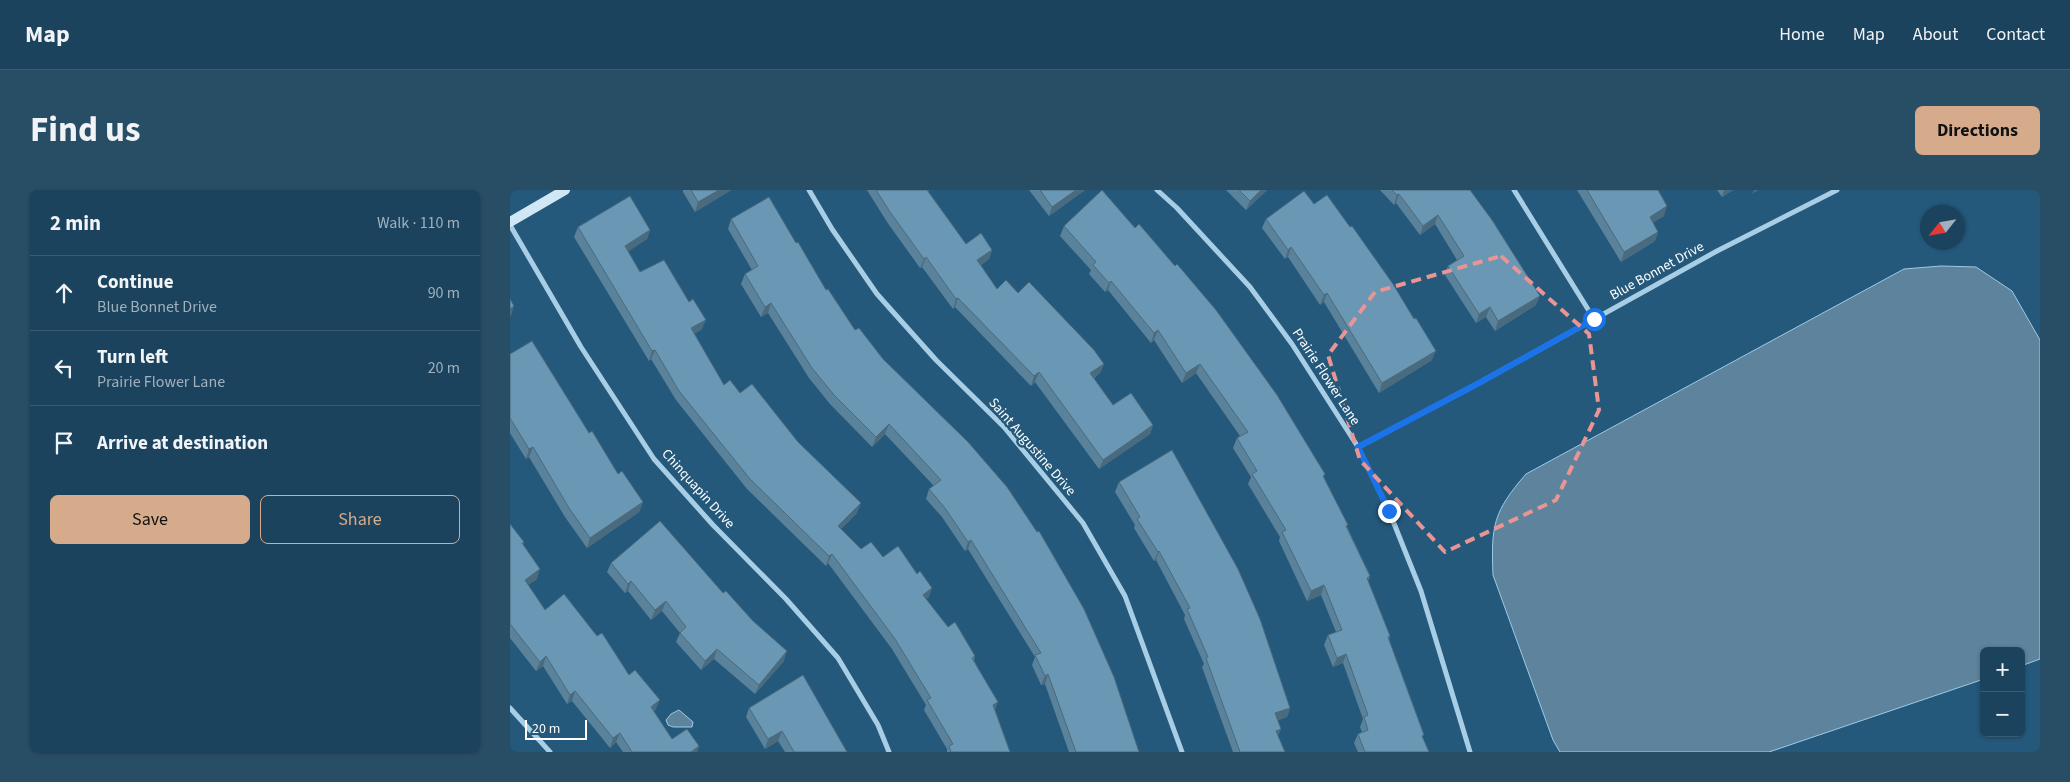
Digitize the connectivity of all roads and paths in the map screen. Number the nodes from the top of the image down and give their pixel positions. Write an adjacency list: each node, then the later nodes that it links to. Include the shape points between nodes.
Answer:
1 (565, 190): 6 (street)
2 (809, 190): 12 (street, Saint Augustine Drive, via 877,294 936,360 1004,428 1083,523 1124,596)
3 (1157, 190): 8 (street, Prairie Flower Lane, via 1250,287 1292,344)
4 (1514, 190): 7 (street)
5 (1837, 190): 7 (street, Blue Bonnet Drive)
6 (510, 224): 11 (street, Chinquapin Drive, via 581,347 654,459 838,658 878,725)
7 (1594, 319): 8 (street, Blue Bonnet Drive)
8 (1358, 447): 13 (street, Prairie Flower Lane, via 1389,511 1421,591)
9 (510, 708): 10 (street)
10 (550, 752)
11 (889, 752)
12 (1182, 752)
13 (1470, 752)

